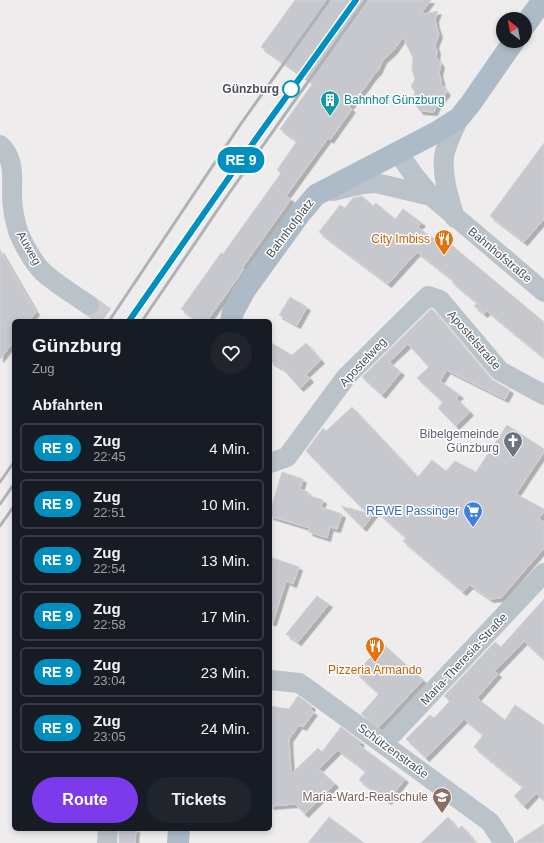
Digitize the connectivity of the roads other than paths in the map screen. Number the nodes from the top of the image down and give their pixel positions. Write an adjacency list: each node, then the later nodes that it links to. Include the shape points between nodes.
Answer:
1 (543, 0): 2 (main road)
2 (532, 15)
3 (509, 48): 4 (main road, Bahnhofplatz)
4 (459, 118): 6 (main road, Bahnhofplatz); 9 (street, via 444,155 444,172)
5 (0, 146): 12 (street, Auweg, via 9,158 13,179 14,215 19,233 31,257 43,272)
6 (398, 152): 7 (main road, Bahnhofplatz); 8 (street, Bahnhofstraße)
7 (316, 195): 8 (street, Bahnhofstraße, via 376,183); 13 (main road, Bahnhofplatz, via 245,290)
8 (431, 196): 9 (street, Bahnhofstraße)
9 (455, 218): 10 (street, Bahnhofstraße)
10 (544, 292)
11 (428, 296): 14 (street, Apostelstraße, via 440,300 500,371); 15 (street, Apostelweg, via 346,377 287,457)
12 (89, 305)
13 (231, 319)
14 (544, 395)
15 (272, 462)
16 (544, 573): 18 (street, Maria-Theresia-Straße)
17 (272, 680): 18 (street, Schützenstraße, via 298,683)
18 (383, 744): 23 (street, Schützenstraße, via 490,822)
19 (108, 831): 21 (street)
20 (179, 831): 22 (main road)
21 (107, 843)
22 (178, 843)
23 (504, 843)

